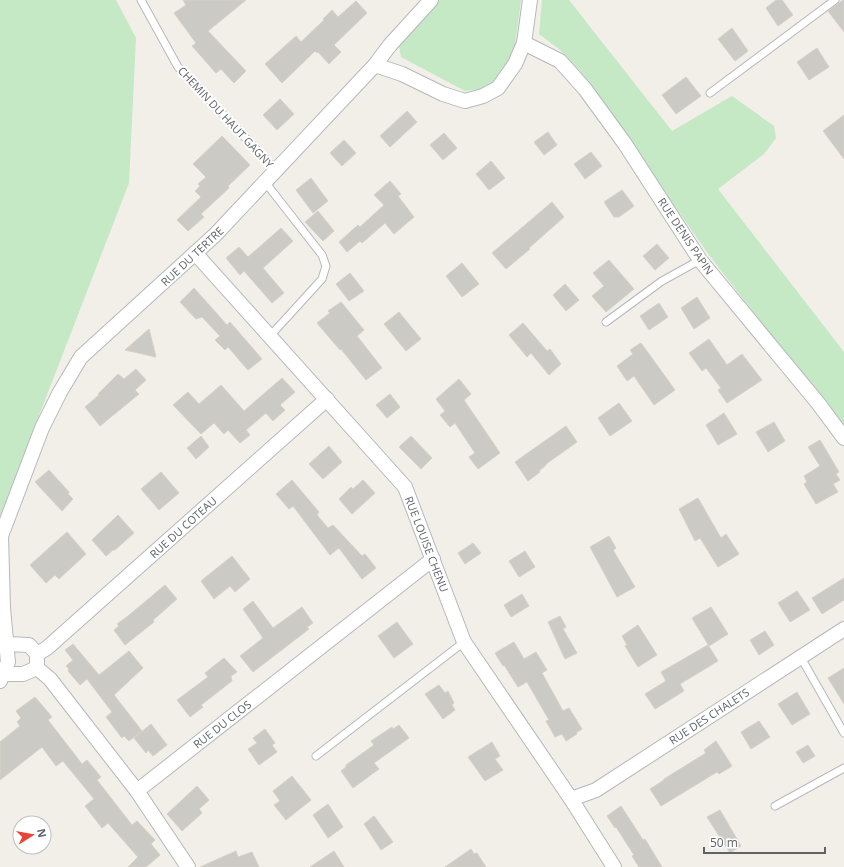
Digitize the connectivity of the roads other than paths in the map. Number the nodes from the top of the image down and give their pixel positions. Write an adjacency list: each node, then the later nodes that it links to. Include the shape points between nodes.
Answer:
1 (141, 0): 8 (lane, CHEMIN DU HAUT GAGNY, via 178,67)
2 (431, 0): 6 (street, RUE DU TERTRE)
3 (530, 0): 5 (street)
4 (835, 0): 7 (lane)
5 (524, 42): 6 (street, via 515,64 498,88 465,101); 11 (street, RUE DENIS PAPIN, via 560,61 586,89)
6 (375, 65): 8 (street, RUE DU TERTRE)
7 (710, 93)
8 (276, 170): 9 (street, RUE DU TERTRE)
9 (265, 182): 10 (street, RUE DU TERTRE); 13 (lane, CHEMIN DU HAUT GAGNY, via 322,255 326,266 322,279)
10 (196, 253): 13 (street, RUE LOUISE CHENU); 19 (street, RUE DU TERTRE, via 81,357 45,422 1,536)
11 (700, 260): 12 (lane, via 662,281); 15 (street, RUE DENIS PAPIN)
12 (606, 322)
13 (270, 336): 14 (street, RUE LOUISE CHENU)
14 (327, 399): 16 (street, RUE LOUISE CHENU, via 405,487); 20 (street, RUE DU COTEAU, via 47,648)
15 (844, 438)
16 (433, 559): 18 (street, RUE LOUISE CHENU); 27 (street, RUE DU CLOS)
17 (844, 629): 21 (street, RUE DES CHALETS)
18 (464, 642): 25 (lane); 28 (street, RUE LOUISE CHENU)
19 (7, 644): 20 (street, via 29,645); 23 (street, RUE DU TERTRE, via 8,662)
20 (37, 654): 22 (street)
21 (800, 656): 24 (lane); 28 (street, RUE DES CHALETS, via 596,790)
22 (37, 668): 23 (street, via 23,674); 27 (street, via 50,679)
23 (2, 677)
24 (844, 733)
25 (316, 756)
26 (844, 768): 29 (lane)
27 (137, 791): 30 (street)
28 (571, 799): 31 (street, RUE LOUISE CHENU)
29 (775, 806)
30 (188, 867)
31 (614, 867)

